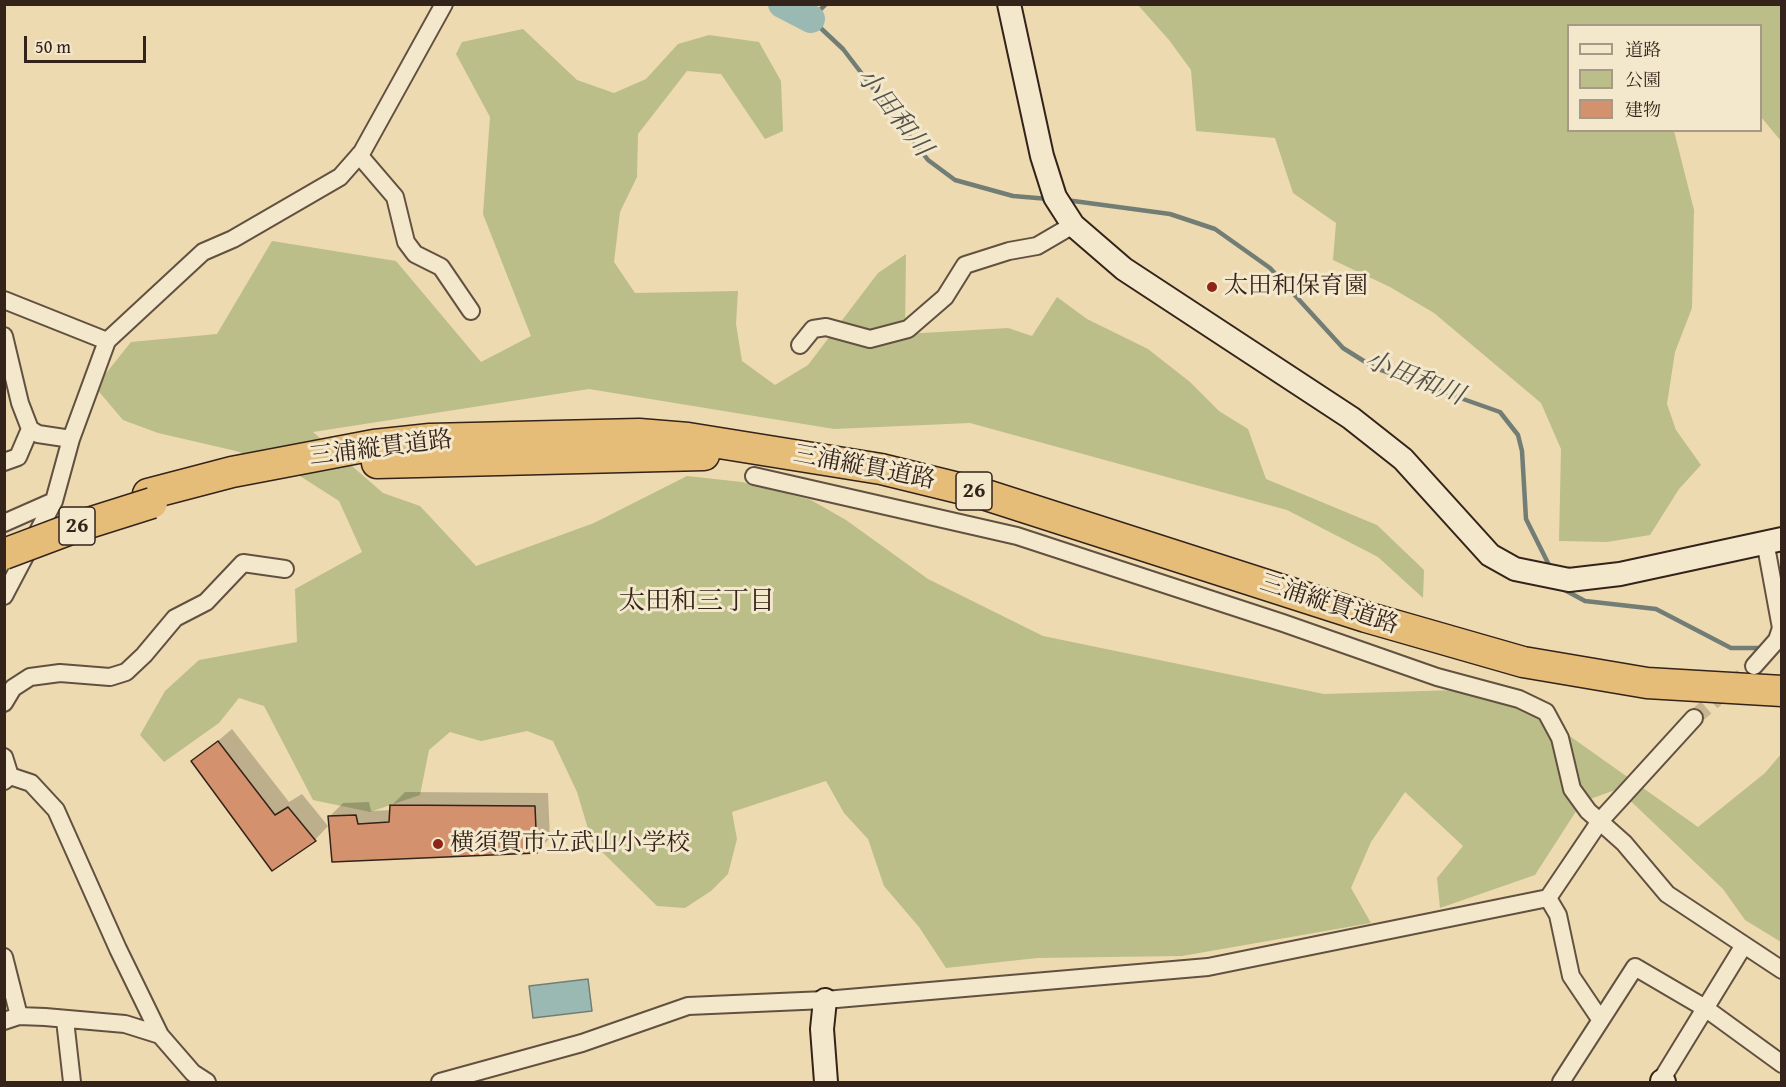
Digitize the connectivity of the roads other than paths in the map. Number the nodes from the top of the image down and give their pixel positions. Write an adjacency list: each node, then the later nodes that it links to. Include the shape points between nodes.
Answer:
1 (444, 4): 3 (street)
2 (1010, 4): 4 (street, via 1042,156 1054,197)
3 (359, 155): 6 (street, via 395,196 406,242 416,254 441,267); 8 (street, via 340,177 233,239 203,252)
4 (1073, 225): 9 (street, via 1037,246 965,265 945,297 908,329 870,339 826,327 813,329); 18 (street, via 1124,269 1351,418 1403,459 1491,555 1515,569 1569,580 1620,574)
5 (4, 300): 8 (street)
6 (471, 311)
7 (4, 336): 10 (street)
8 (107, 341): 12 (street)
9 (800, 345)
10 (10, 378): 11 (street)
11 (30, 429): 12 (street); 13 (street, via 18,457)
12 (71, 439): 16 (street)
13 (4, 462)
14 (754, 476): 30 (street, via 1017,536 1437,677 1519,699 1546,712 1560,738 1572,789)
15 (150, 498): 19 (highway, 三浦縦貫道路 / 26, via 74,518); 20 (highway, 三浦縦貫道路 / 26, bridge); 24 (highway, 三浦縦貫道路 / 26, via 232,472 385,443 639,434 688,438 881,469 983,494 1365,617 1523,662 1647,683); 25 (highway, 三浦縦貫道路 / 26, via 298,469 357,464 751,457 878,478 980,502 1363,626 1523,672 1633,690)
16 (54, 501): 17 (street); 22 (street)
17 (4, 523)
18 (1773, 540): 23 (street, via 1781,628 1777,640)
19 (4, 544)
20 (4, 554)
21 (285, 569): 26 (street, via 243,563 206,602 175,618 126,672 110,677 60,673 30,677 13,688)
22 (4, 596)
23 (1754, 666)
24 (1782, 691)
25 (1782, 701)
26 (4, 703)
27 (1694, 718): 30 (street)
28 (4, 757): 29 (street)
29 (7, 778): 40 (street, via 31,783 56,810)
30 (1600, 821): 31 (street); 32 (street, via 1667,894)
31 (1548, 898): 35 (street, via 1208,967); 38 (street, via 1558,915 1571,976)
32 (1744, 945): 34 (street); 36 (street)
33 (4, 957): 37 (street)
34 (1782, 970)
35 (825, 1000): 42 (street, via 688,1006 582,1043); 46 (street, via 822,1029)
36 (1706, 1008): 38 (street, via 1635,967); 41 (street); 43 (street)
37 (12, 1019): 39 (street)
38 (1600, 1019): 47 (street)
39 (65, 1020): 40 (street, via 124,1024); 44 (street)
40 (160, 1035): 45 (street)
41 (1782, 1064)
42 (443, 1082)
43 (1662, 1082)
44 (72, 1083)
45 (207, 1083)
46 (826, 1083)
47 (1561, 1083)

